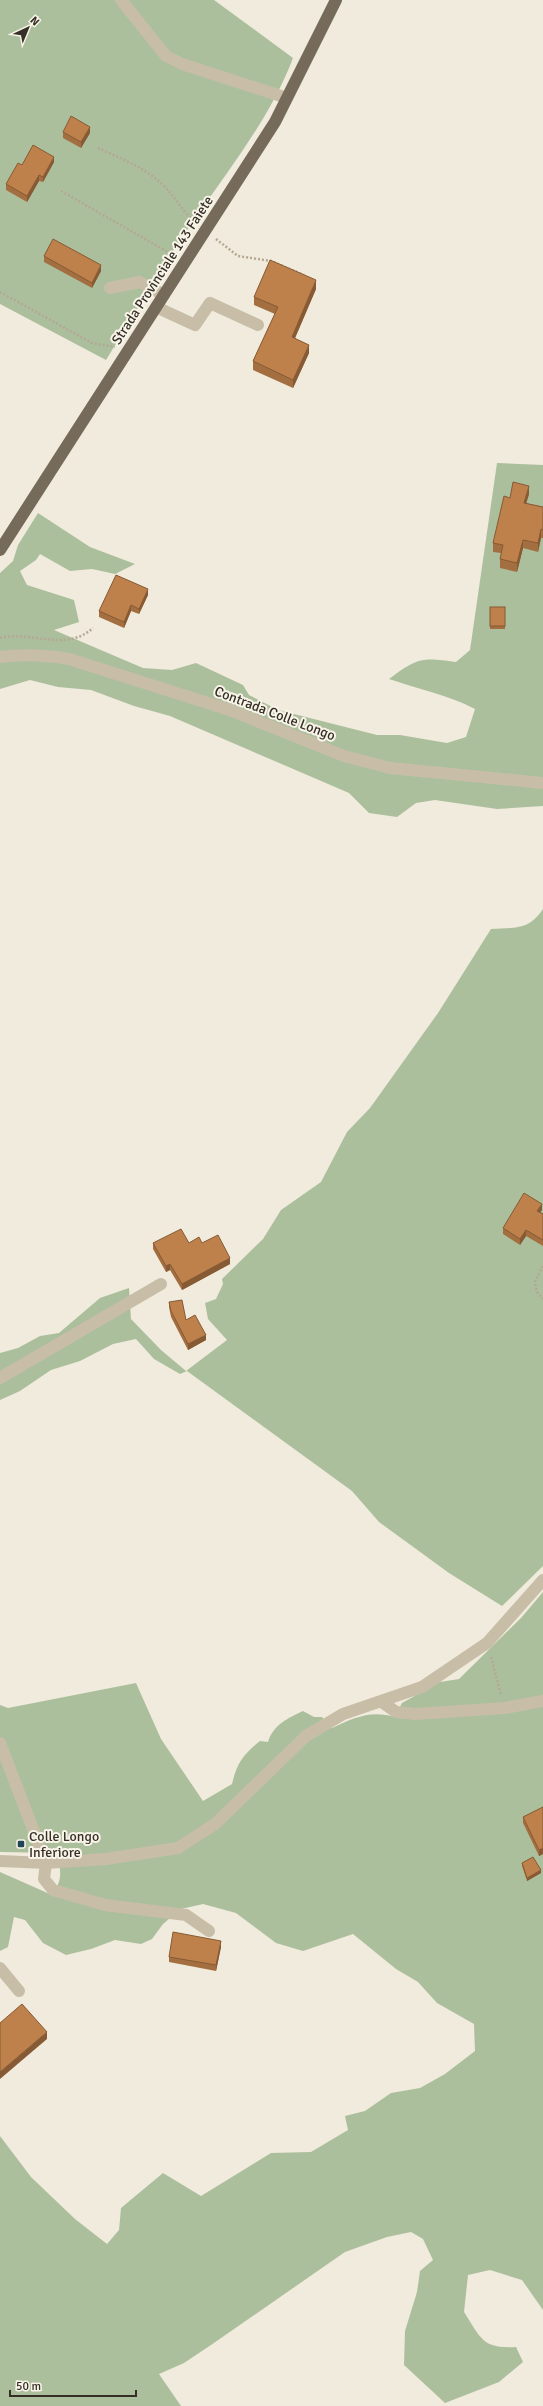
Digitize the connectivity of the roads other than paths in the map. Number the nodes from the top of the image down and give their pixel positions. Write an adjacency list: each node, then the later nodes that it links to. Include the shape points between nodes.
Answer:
1 (121, 0): 3 (street, via 166,56 182,64)
2 (336, 0): 3 (main road, Strada Provinciale 143 Faiete)
3 (287, 98): 5 (main road, Strada Provinciale 143 Faiete, via 275,122)
4 (110, 288): 5 (street, via 140,282)
5 (164, 295): 6 (main road, Strada Provinciale 143 Faiete)
6 (156, 307): 7 (street, via 195,325 210,303); 8 (main road, Strada Provinciale 143 Faiete)
7 (258, 325)
8 (0, 550)
9 (0, 657): 10 (street, Contrada Colle Longo, via 34,655 68,659 230,710 344,756 390,768)
10 (543, 783)
11 (161, 1284): 12 (street)
12 (0, 1378)
13 (543, 1580): 15 (street, via 487,1643 422,1687)
14 (543, 1701): 15 (street, via 505,1708 415,1714 396,1712)
15 (382, 1702): 18 (street, via 343,1714 306,1736 215,1824 178,1848 106,1860)
16 (0, 1743): 18 (street)
17 (0, 1861): 18 (street)
18 (46, 1863): 19 (street, via 44,1879 53,1890 105,1906 186,1916)
19 (209, 1931)
20 (0, 1968): 21 (street)
21 (19, 1991)

